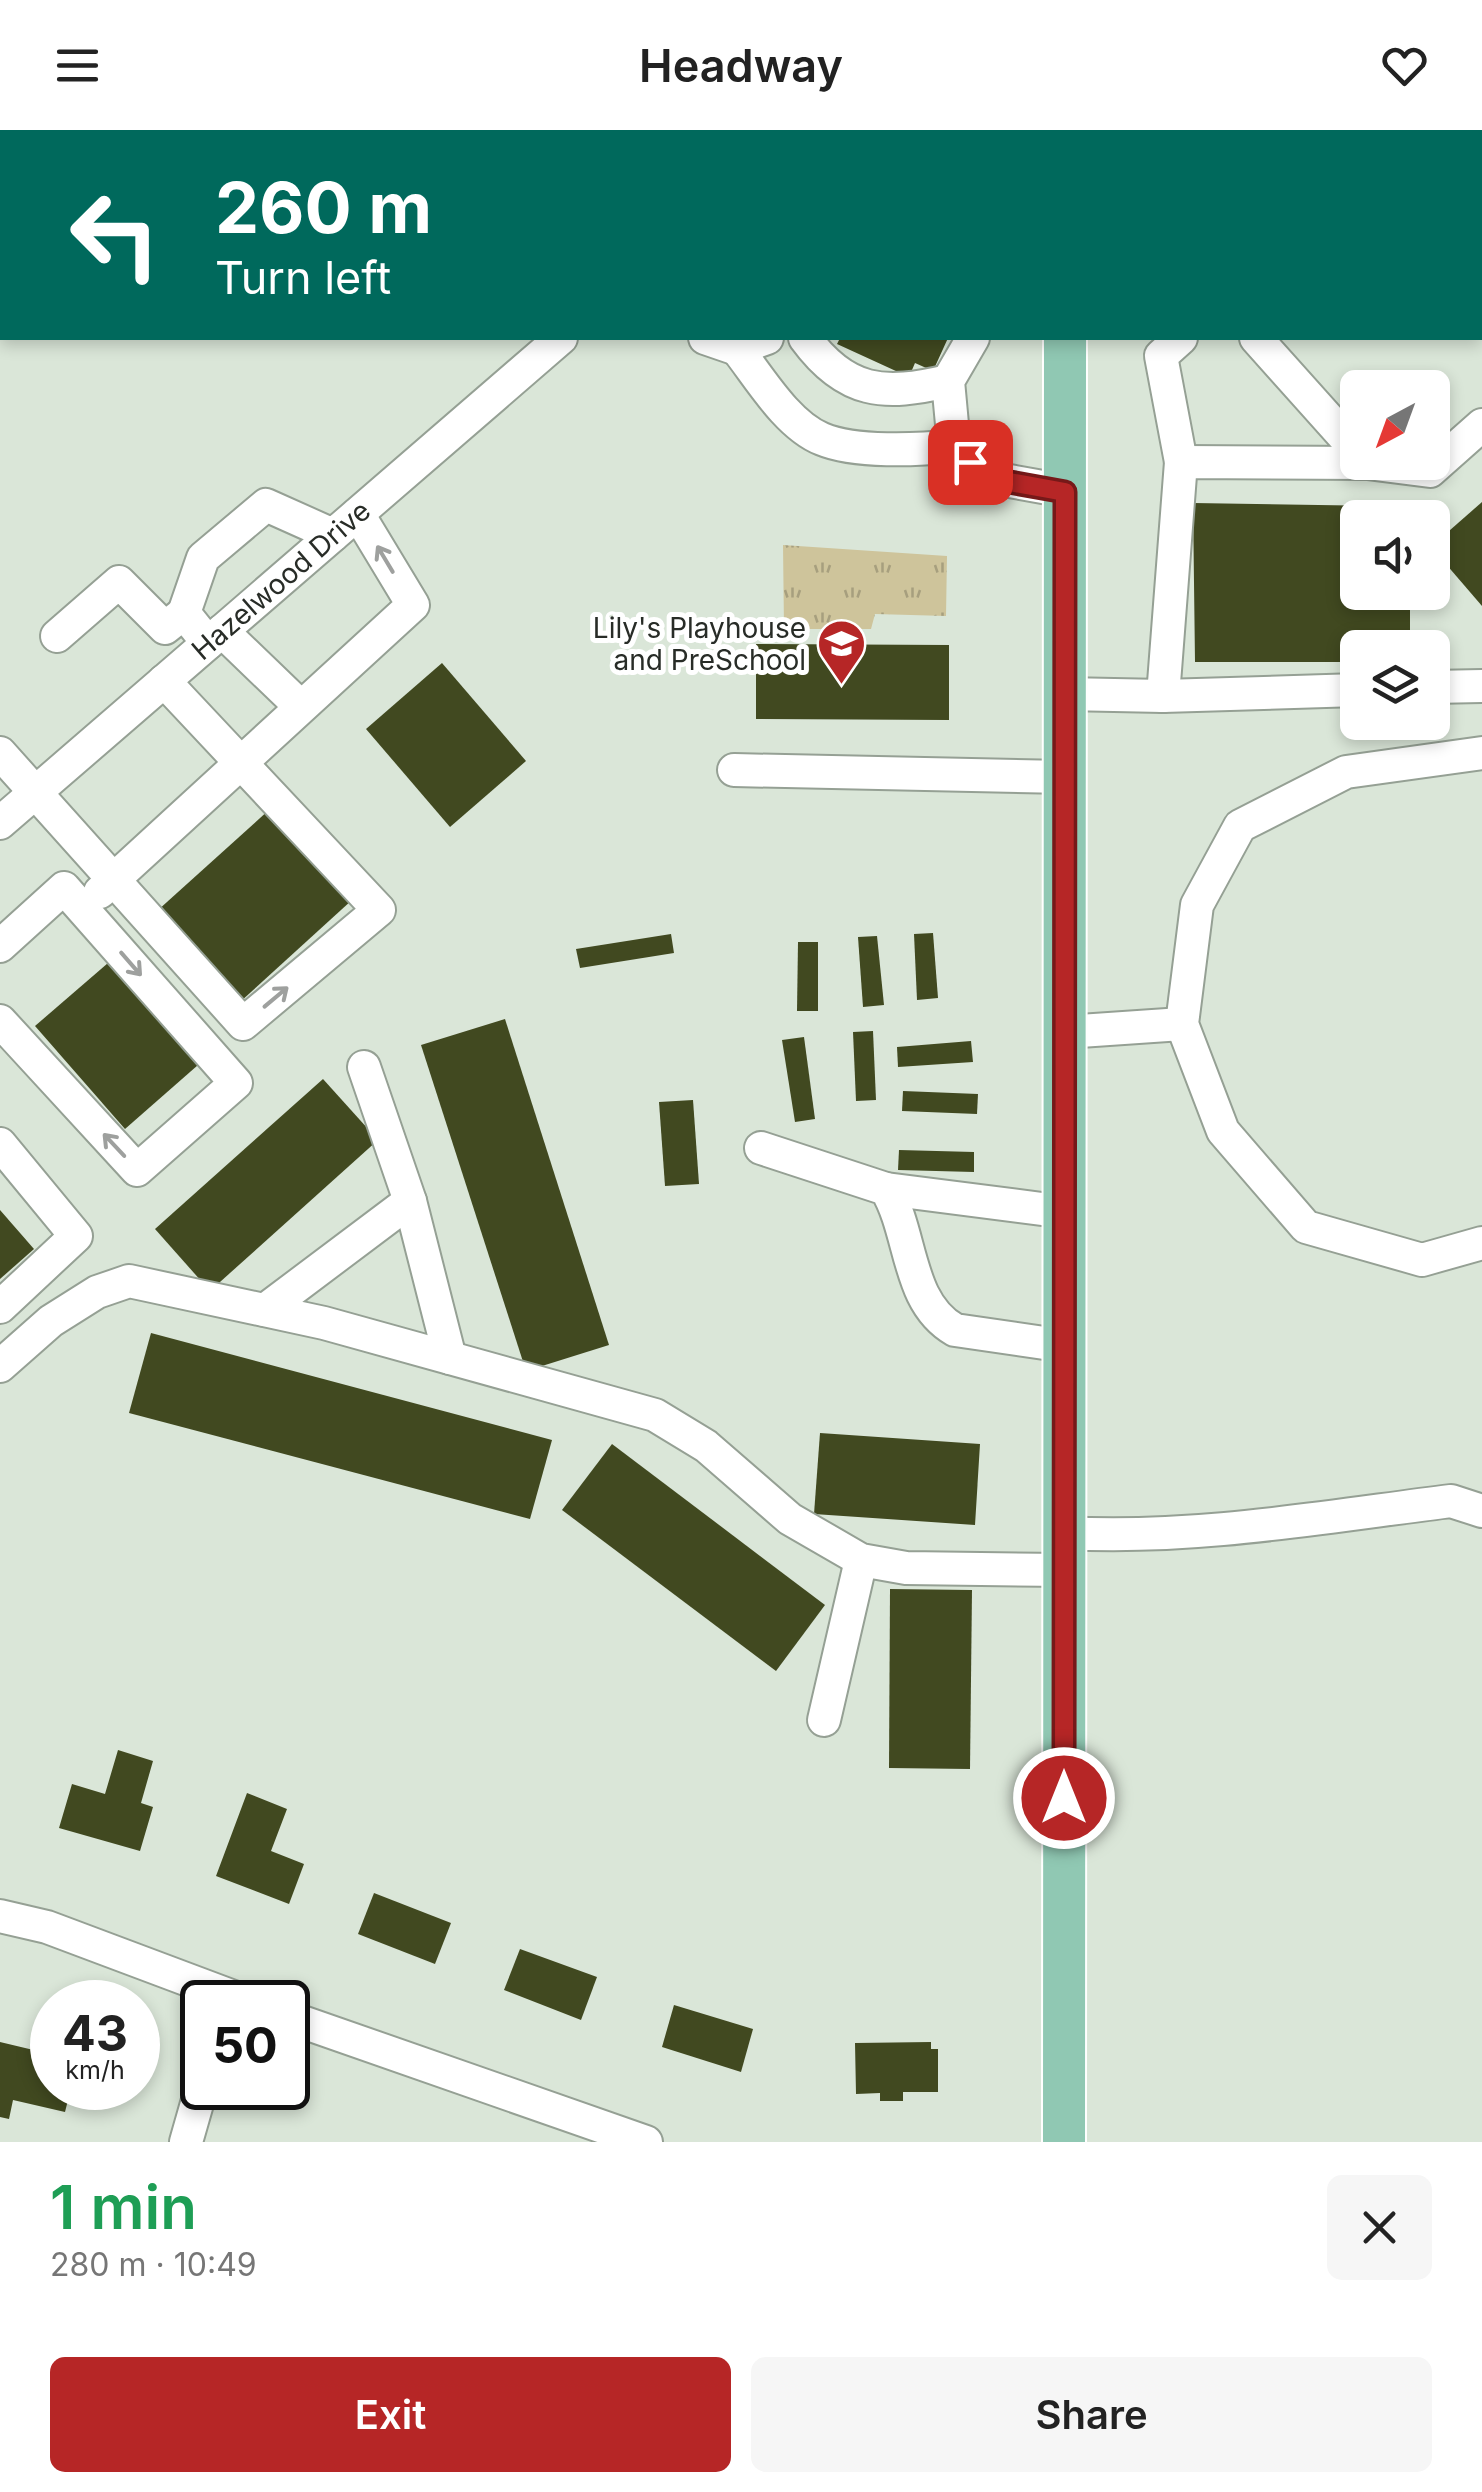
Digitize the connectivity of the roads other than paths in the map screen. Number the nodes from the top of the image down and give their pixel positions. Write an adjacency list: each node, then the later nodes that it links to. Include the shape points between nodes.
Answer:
1 (559, 340): 17 (street, Hazelwood Drive)
2 (724, 340): 8 (street)
3 (806, 340): 9 (street, via 824,365 861,386 902,392)
4 (972, 340): 9 (street)
5 (1065, 340): 16 (main road)
6 (1178, 340): 14 (street, via 1161,356)
7 (1258, 340): 11 (street)
8 (752, 343): 12 (street, via 786,409 820,439 856,447)
9 (948, 382): 12 (street)
10 (1482, 425): 13 (street)
11 (1340, 432)
12 (954, 446): 16 (street, via 987,478)
13 (1450, 454)
14 (1181, 462): 15 (street); 26 (street)
15 (1340, 463)
16 (1065, 492): 25 (main road)
17 (345, 524): 18 (street, via 266,505 203,558); 20 (street, Hazelwood Drive); 27 (street, one-way to 17, via 413,605)
18 (184, 613): 19 (street, via 165,628 119,582); 20 (street)
19 (56, 636)
20 (216, 637): 21 (street, Hazelwood Drive); 27 (street)
21 (164, 681): 30 (street); 33 (street, Hazelwood Drive)
22 (1482, 686): 23 (street)
23 (1450, 687)
24 (1340, 691): 26 (street)
25 (1065, 694): 26 (street); 32 (main road)
26 (1163, 696)
27 (300, 706): 30 (street)
28 (0, 753): 33 (street)
29 (1482, 753): 39 (street, via 1346,772 1240,826 1196,906)
30 (238, 760): 35 (street); 35 (street, one-way to 30, via 243,1024 379,910)
31 (734, 770): 32 (street)
32 (1066, 777): 40 (main road)
33 (36, 792): 34 (street, Hazelwood Drive); 35 (street)
34 (0, 823)
35 (114, 880): 36 (street)
36 (81, 908): 37 (street, via 64,888); 38 (street, one-way to 38, via 236,1084 137,1170)
37 (5, 931)
38 (0, 1021)
39 (1182, 1024): 40 (street); 47 (street, via 1224,1131 1306,1227 1422,1260)
40 (1065, 1032): 46 (main road)
41 (364, 1066): 45 (street)
42 (0, 1144): 48 (street, via 76,1236)
43 (761, 1148): 44 (street)
44 (886, 1189): 46 (street); 50 (street, via 900,1212 926,1305 940,1321 955,1330)
45 (410, 1201): 49 (street); 51 (street)
46 (1065, 1212): 50 (main road)
47 (1482, 1243)
48 (0, 1306)
49 (265, 1310): 51 (street); 52 (street, via 129,1281 51,1320)
50 (1065, 1346): 54 (main road)
51 (450, 1358): 55 (street, via 655,1415 706,1446 790,1518)
52 (0, 1366)
53 (1482, 1510): 54 (street, via 1451,1502 1117,1536)
54 (1065, 1551): 55 (street, via 906,1568); 63 (main road)
55 (860, 1560): 56 (street)
56 (824, 1720)
57 (0, 1916): 58 (street, via 47,1927)
58 (183, 1980)
59 (310, 2025): 62 (street)
60 (195, 2110): 61 (street)
61 (186, 2142)
62 (646, 2142)
63 (1064, 2142)

